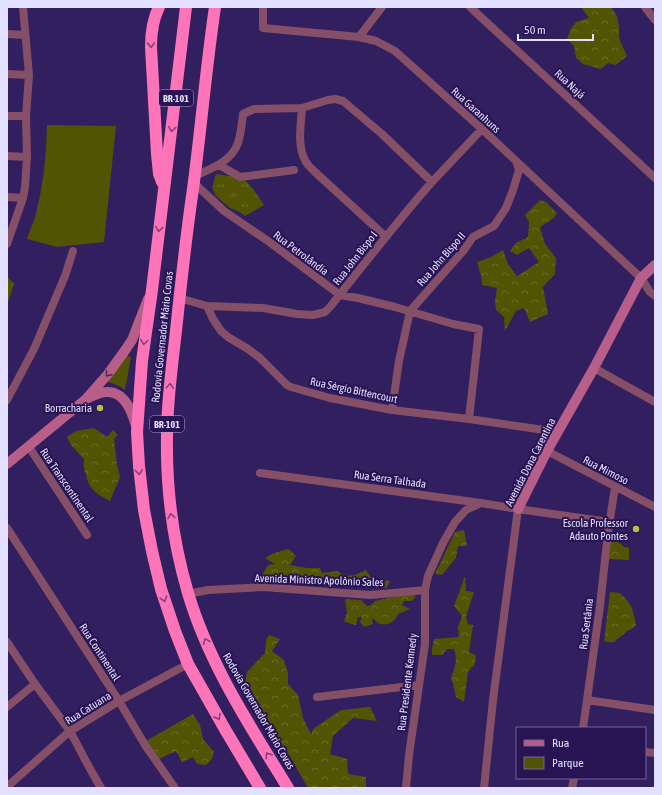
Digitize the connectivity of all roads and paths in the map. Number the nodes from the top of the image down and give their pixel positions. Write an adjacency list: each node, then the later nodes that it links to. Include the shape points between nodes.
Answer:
1 (23, 7): 12 (street)
2 (159, 7): 29 (highway, one-way to 29, via 155,15 151,47 157,154)
3 (186, 7): 29 (highway, Rodovia Governador Mário Covas / BR-101, one-way to 29)
4 (208, 7): 13 (highway)
5 (215, 7): 13 (highway, Rodovia Governador Mário Covas / BR-101)
6 (263, 7): 14 (street, Rua Garanhuns, via 263,28)
7 (382, 7): 14 (street)
8 (470, 7): 26 (street, Rua Najá)
9 (645, 7): 10 (street)
10 (655, 20)
11 (7, 34): 12 (street)
12 (25, 34): 16 (street)
13 (211, 36): 27 (highway, Rodovia Governador Mário Covas / BR-101)
14 (359, 37): 20 (street, Rua Garanhuns, via 376,41 395,51)
15 (7, 74): 16 (street)
16 (29, 75): 19 (street)
17 (302, 108): 24 (street, via 254,109 243,114 239,142 234,151); 28 (street, via 328,100 343,101); 32 (street, via 300,145 304,160)
18 (7, 116): 19 (street)
19 (26, 116): 22 (street)
20 (482, 129): 23 (street, Rua Garanhuns); 28 (street, Rua John Bispo I)
21 (7, 156): 22 (street)
22 (27, 157): 31 (street)
23 (516, 161): 36 (street, Rua Garanhuns); 42 (street, Rua John Bispo II, via 519,170 516,181 506,208 494,226 473,237)
24 (219, 165): 25 (street, via 240,177); 27 (street)
25 (294, 170)
26 (655, 178)
27 (194, 179): 38 (street, Rua Petrolândia, via 224,211); 40 (highway, Rodovia Governador Mário Covas / BR-101)
28 (432, 182): 32 (street, Rua John Bispo I)
29 (164, 190): 37 (highway, Rodovia Governador Mário Covas / BR-101, one-way to 37)
30 (7, 196): 31 (street)
31 (24, 198): 33 (street)
32 (386, 237): 38 (street, Rua John Bispo I)
33 (8, 240)
34 (72, 251): 45 (street, via 65,276 37,342)
35 (655, 265): 36 (main road, Avenida Dona Carentina)
36 (641, 278): 39 (street, Rua Garanhuns); 43 (main road, Avenida Dona Carentina)
37 (152, 290): 44 (main road, one-way to 44, via 132,340); 49 (highway, Rodovia Governador Mário Covas / BR-101, one-way to 49, via 142,361)
38 (340, 296): 41 (street, Rua John Bispo I, via 325,312 314,315 263,308); 42 (street)
39 (655, 296)
40 (179, 298): 41 (street); 63 (highway, Rodovia Governador Mário Covas / BR-101, one-way to 40, via 176,544 166,463 168,408)
41 (207, 306): 47 (street, Rua Sérgio Bittencourt, via 213,319 228,337 260,358 287,385 330,398)
42 (410, 311): 47 (street); 48 (street, via 478,329)
43 (594, 368): 46 (street); 50 (main road, Avenida Dona Carentina)
44 (86, 399): 49 (main road, via 101,393 114,393 127,403); 51 (main road)
45 (7, 400)
46 (655, 402)
47 (392, 410): 48 (street, Rua Sérgio Bittencourt)
48 (469, 420): 50 (street, Rua Sérgio Bittencourt)
49 (137, 432): 65 (highway, Rodovia Governador Mário Covas / BR-101, one-way to 65, via 142,494 152,550 161,589)
50 (558, 432): 52 (main road, Avenida Dona Carentina)
51 (28, 446): 53 (main road); 61 (street, Rua Transcontinental)
52 (547, 451): 55 (street, Rua Mimoso); 58 (main road, Avenida Dona Carentina)
53 (7, 464)
54 (260, 473): 56 (street, Rua Serra Talhada)
55 (615, 487): 57 (street, Rua Mimoso); 59 (street, Rua Sertânia)
56 (481, 502): 58 (street, Rua Serra Talhada); 62 (street, Rua Presidente Kennedy, via 466,510 455,522 428,576)
57 (655, 507)
58 (518, 510): 59 (street); 76 (street, Avenida Dona Carentina, via 493,700)
59 (609, 522): 69 (street, Rua Sertânia)
60 (7, 528): 70 (street, Rua Continental)
61 (87, 535)
62 (425, 590): 63 (street, Avenida Ministro Apolônio Sales, via 370,595 263,587 208,590); 67 (street, Rua Presidente Kennedy, via 425,644)
63 (188, 594): 80 (highway, Rodovia Governador Mário Covas / BR-101, one-way to 63, via 228,689 211,654)
64 (7, 642): 66 (street)
65 (188, 664): 70 (street, Rua Catuana); 79 (highway, Rodovia Governador Mário Covas / BR-101, one-way to 79)
66 (35, 684): 71 (street); 74 (street)
67 (419, 685): 68 (street); 81 (street, Rua Presidente Kennedy)
68 (317, 697)
69 (587, 700): 72 (street); 73 (street, Rua Sertânia)
70 (119, 701): 74 (street, Rua Catuana); 78 (street, Rua Continental, via 144,745)
71 (7, 707)
72 (655, 710)
73 (583, 727)
74 (70, 731): 75 (street, Rua Catuana); 77 (street)
75 (10, 785)
76 (486, 787)
77 (101, 788)
78 (175, 788)
79 (260, 788)
80 (288, 788)
81 (406, 788)

